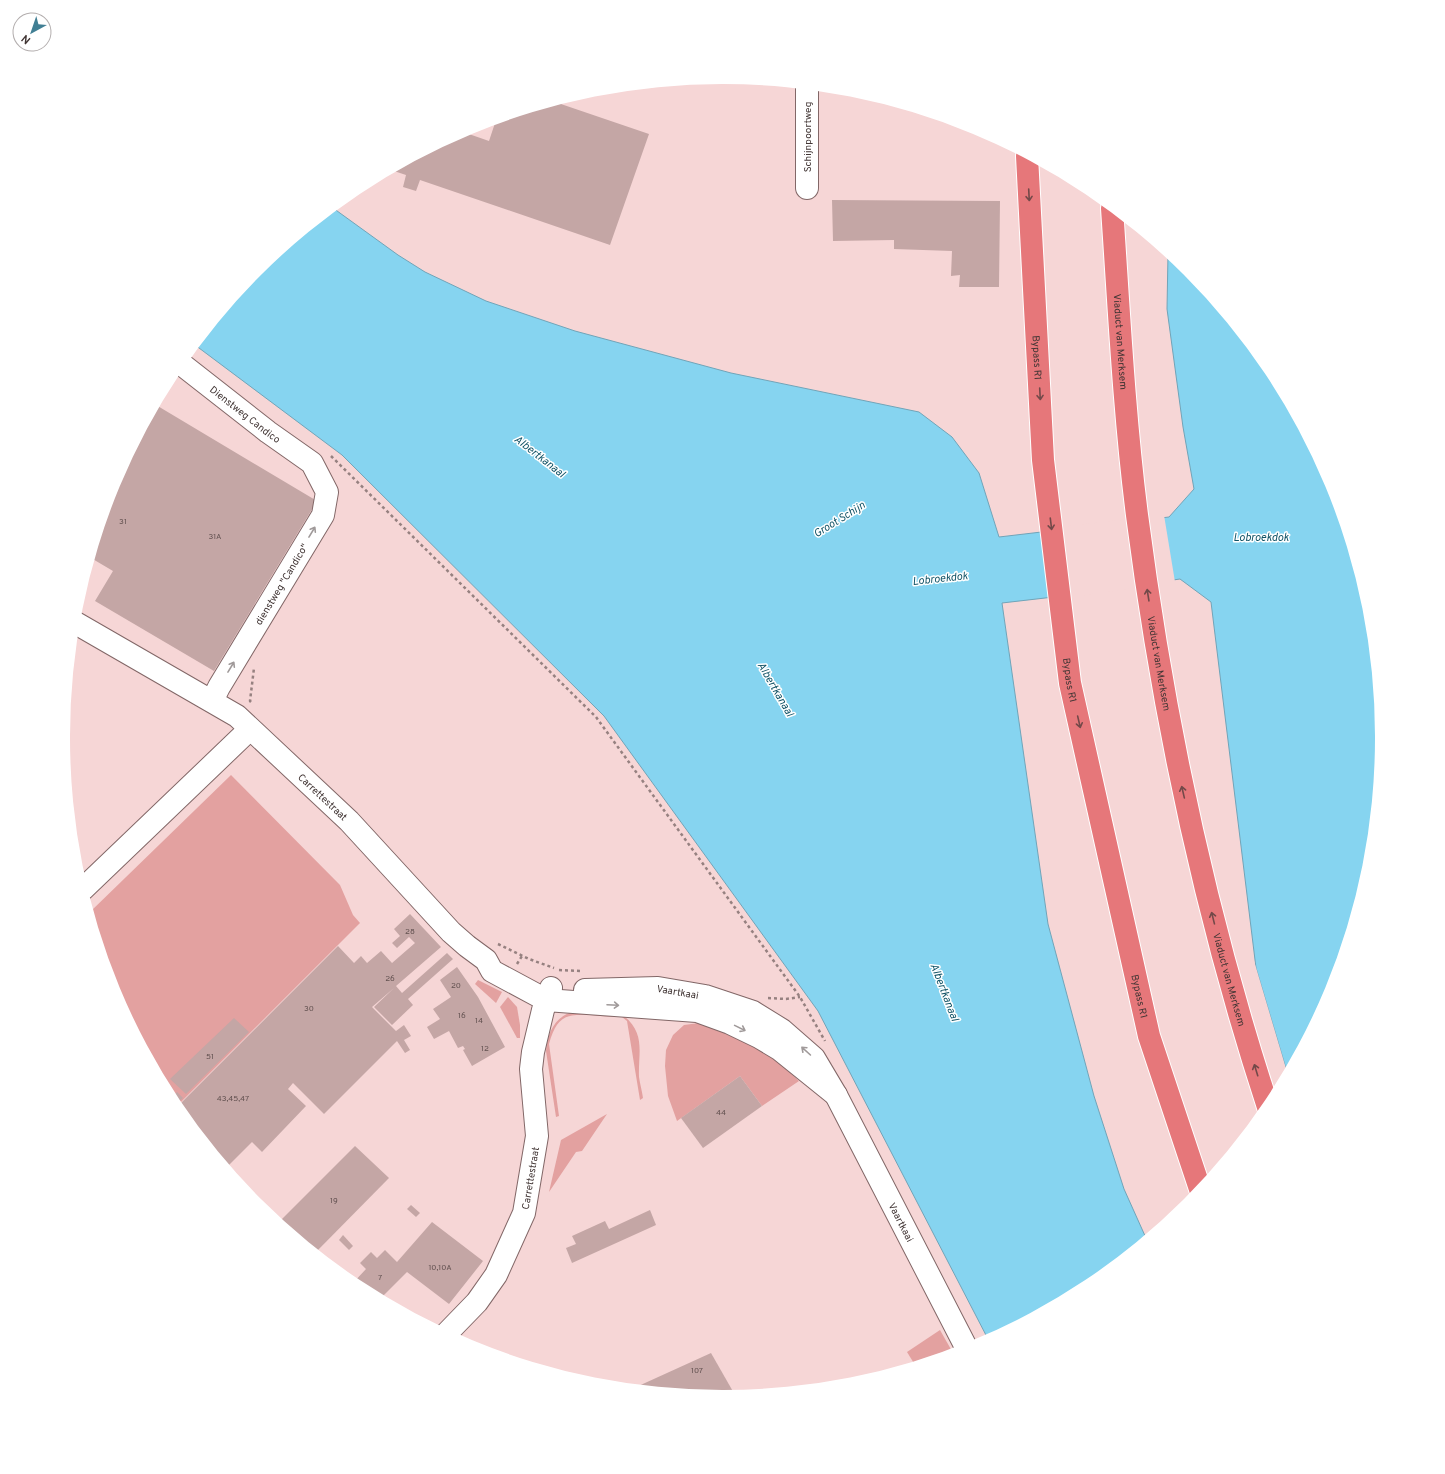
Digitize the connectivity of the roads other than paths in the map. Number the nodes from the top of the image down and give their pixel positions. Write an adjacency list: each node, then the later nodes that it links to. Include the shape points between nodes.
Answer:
1 (807, 90): 3 (street, Schijnpoortweg)
2 (1027, 161): 13 (highway, Bypass R1, one-way to 13, via 1043,460 1070,683 1149,1036)
3 (806, 188)
4 (1112, 214): 12 (highway, Viaduct van Merksem, one-way to 4, via 1217,934 1193,836 1166,703 1134,491)
5 (185, 367): 6 (street, Dienstweg Candico)
6 (312, 463): 8 (street, dienstweg "Candico", one-way to 6, via 323,515 327,492)
7 (80, 626): 8 (street, Carrettestraat)
8 (212, 701): 9 (street, Carrettestraat, via 237,716)
9 (250, 729): 10 (street); 11 (street, Carrettestraat, via 349,821 451,932 467,946 491,951 492,971)
10 (87, 885)
11 (548, 994): 14 (street, Carrettestraat, via 531,1069 537,1136 524,1213 496,1275 477,1302); 15 (street, Vaartkaai, via 697,1012 730,1023 779,1049 836,1095)
12 (1265, 1100)
13 (1198, 1183)
14 (450, 1330)
15 (964, 1343)

